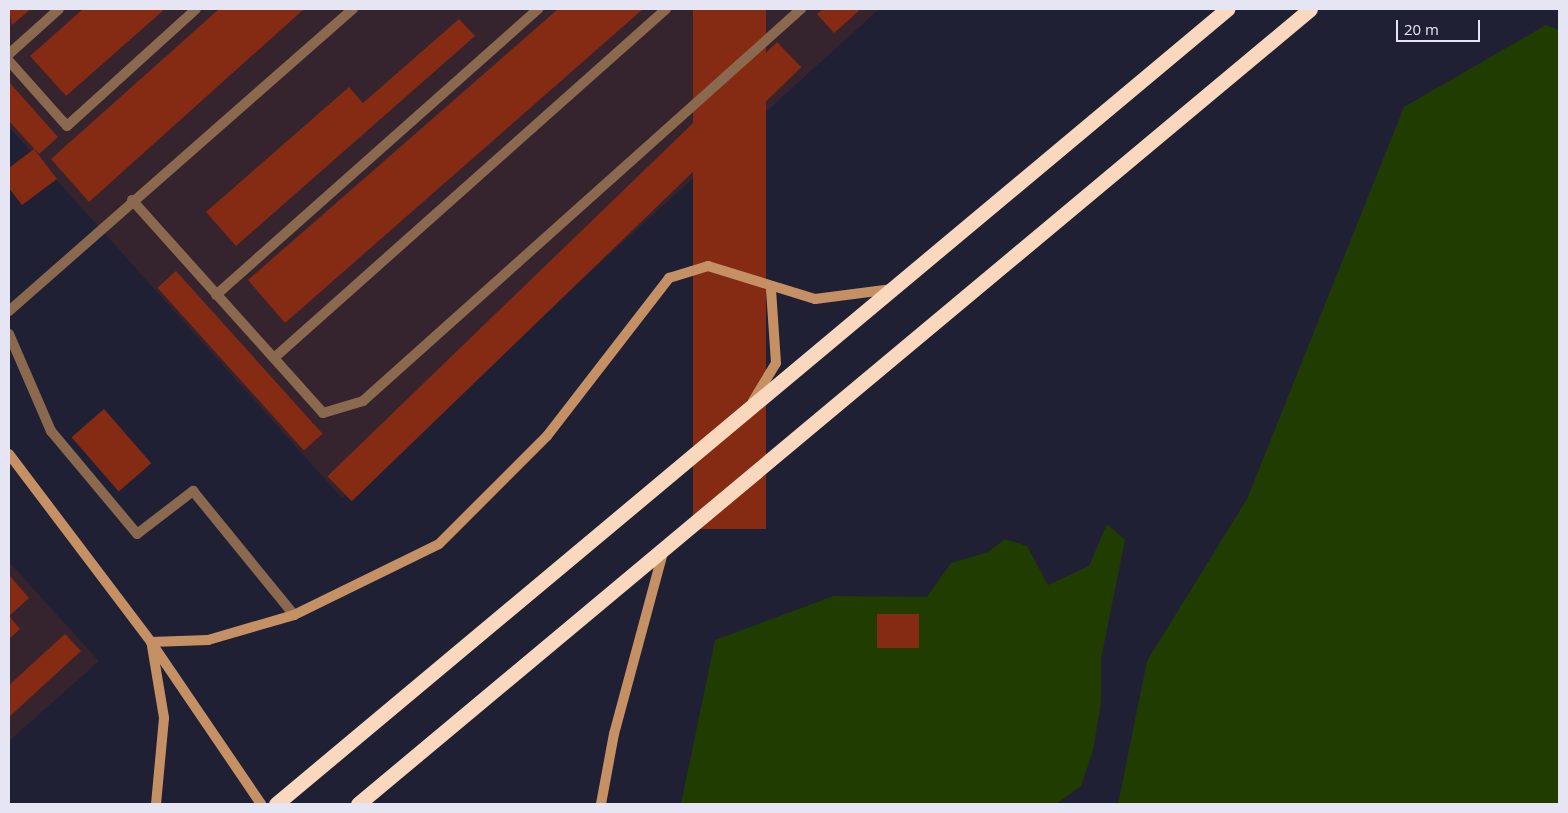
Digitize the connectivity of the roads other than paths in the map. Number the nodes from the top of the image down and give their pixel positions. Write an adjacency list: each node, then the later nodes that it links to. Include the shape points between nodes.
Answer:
1 (59, 9): 9 (lane)
2 (196, 9): 10 (lane, via 67,126)
3 (353, 9): 11 (lane)
4 (538, 9): 14 (lane)
5 (666, 9): 17 (lane)
6 (801, 9): 17 (lane, via 363,402 323,413)
7 (1227, 9): 13 (highway)
8 (1310, 9): 20 (highway)
9 (9, 54)
10 (9, 61)
11 (132, 200): 14 (lane); 15 (lane)
12 (771, 289): 13 (street, via 815,299); 18 (street, via 776,363); 21 (street, via 752,276 708,266 669,278 547,436 440,544)
13 (893, 289): 18 (highway)
14 (216, 295): 17 (lane)
15 (9, 311)
16 (9, 334): 21 (lane, via 51,431 136,534 193,491)
17 (274, 358)
18 (746, 412): 25 (highway)
19 (9, 454): 22 (street)
20 (664, 549): 26 (highway); 27 (street, via 614,734)
21 (294, 615): 22 (street, via 208,640)
22 (151, 642): 23 (street, via 164,718); 24 (street)
23 (156, 804)
24 (261, 804)
25 (276, 804)
26 (358, 804)
27 (601, 804)

